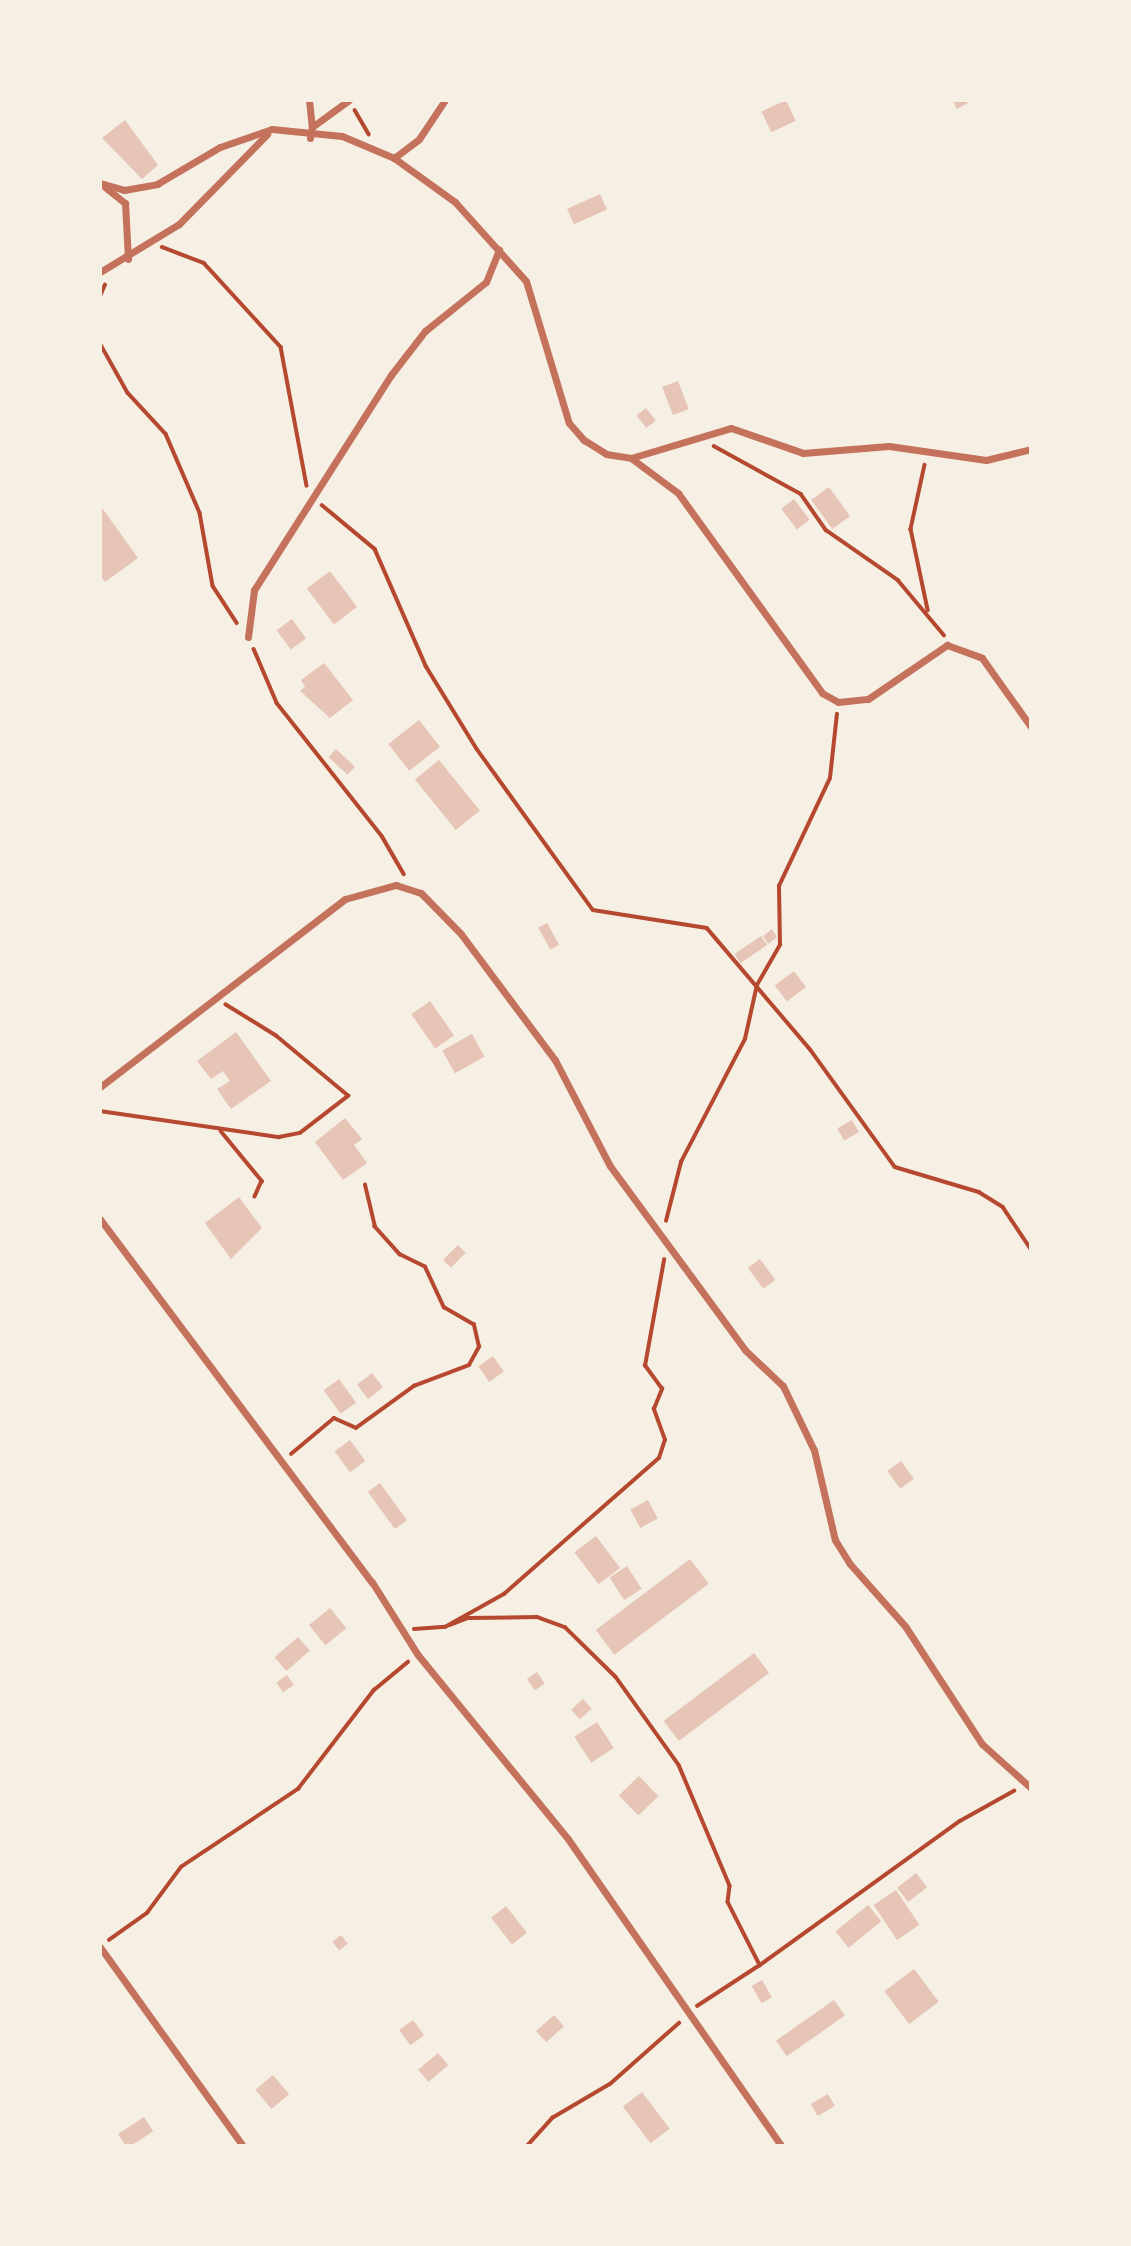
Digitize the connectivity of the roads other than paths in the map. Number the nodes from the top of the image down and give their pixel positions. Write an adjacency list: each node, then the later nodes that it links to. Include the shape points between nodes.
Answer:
1 (309, 100): 4 (street)
2 (349, 100): 4 (street)
3 (445, 100): 7 (street, via 419,139)
4 (312, 127): 6 (street)
5 (272, 130): 6 (street); 8 (street, via 220,147 157,184 124,190); 10 (street, via 233,174)
6 (310, 138): 7 (street, via 342,136)
7 (394, 158): 9 (street, via 456,202)
8 (101, 184): 10 (street, via 125,203)
9 (499, 250): 13 (street, via 536,297 569,422 606,454); 14 (street, via 486,282 425,331 391,375 254,590)
10 (128, 259): 11 (street)
11 (100, 272)
12 (1031, 449): 13 (street, via 986,460 875,445 803,453 731,428)
13 (631, 458): 15 (street, via 678,493 805,673 838,702 868,699 947,645 982,658)
14 (248, 637)
15 (1031, 727)
16 (100, 1087): 18 (street, via 345,899 396,885 421,893 461,934 555,1060 610,1166 745,1350 783,1385 814,1450 835,1539 850,1564 905,1626 982,1744)
17 (100, 1219): 21 (street, via 123,1242 281,1466 372,1582 418,1655 568,1839)
18 (1029, 1785)
19 (100, 1946): 20 (street)
20 (243, 2146)
21 (781, 2146)

